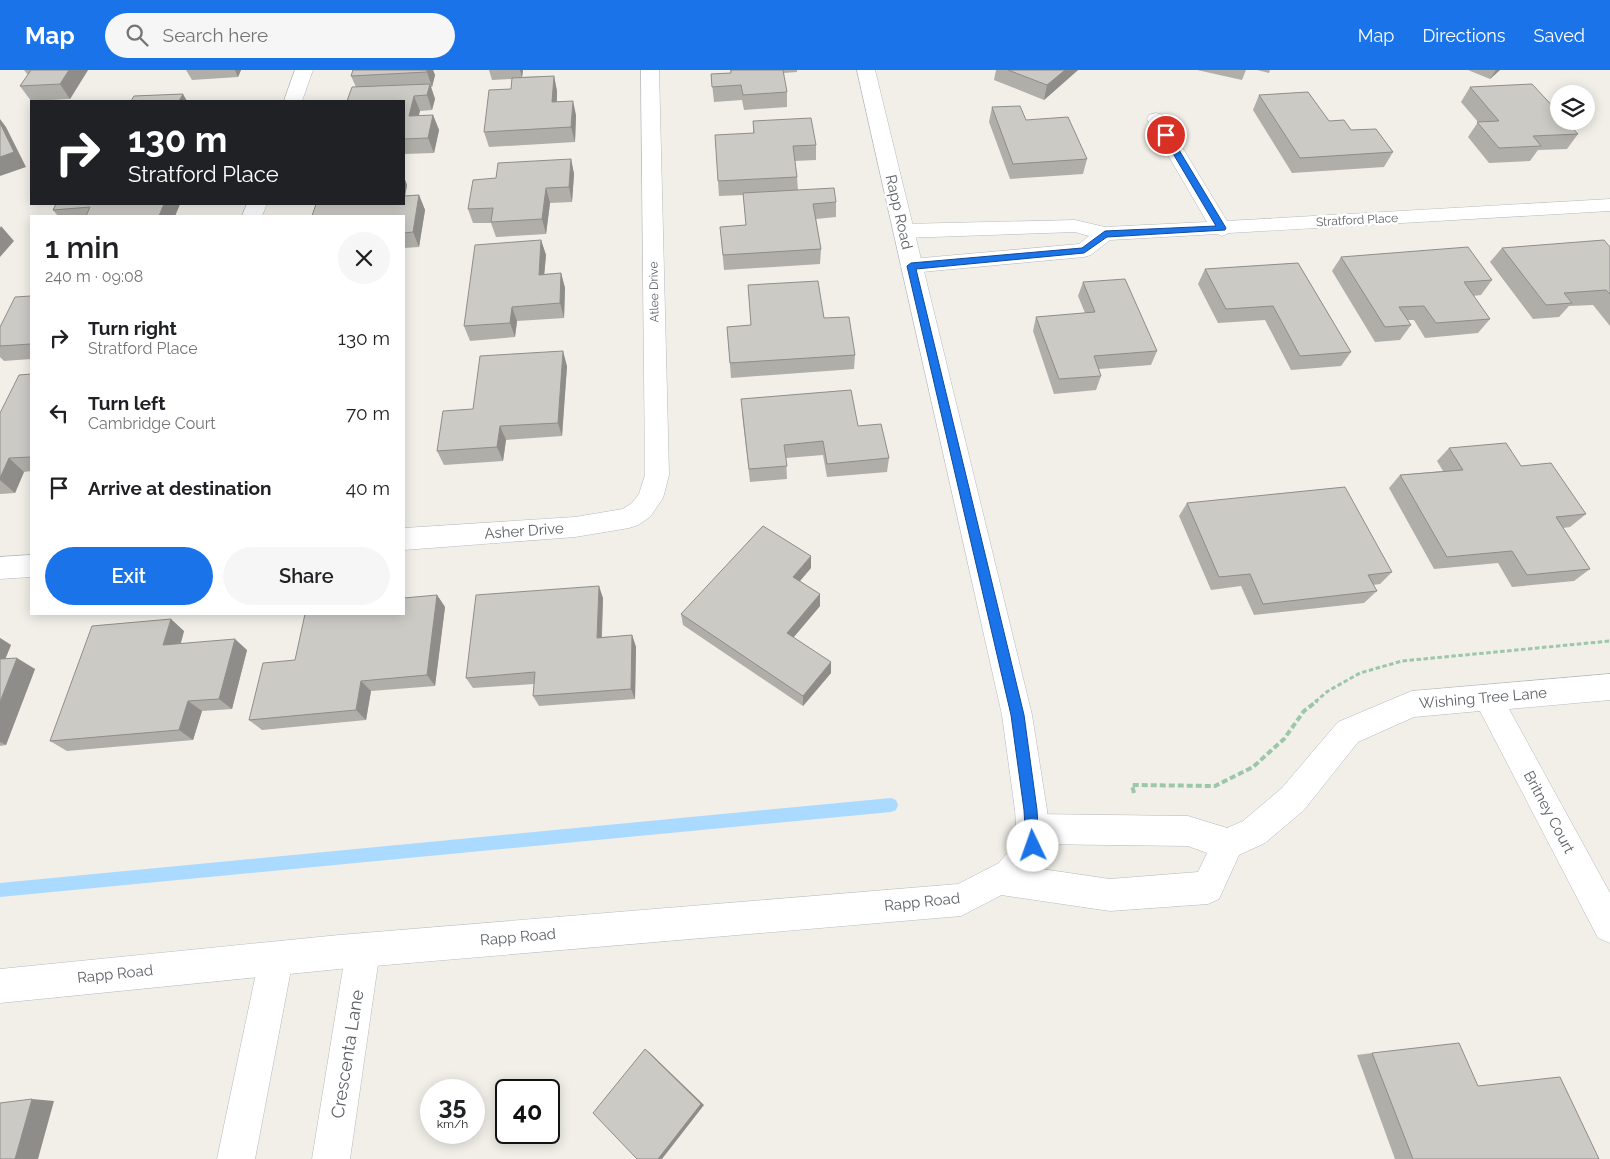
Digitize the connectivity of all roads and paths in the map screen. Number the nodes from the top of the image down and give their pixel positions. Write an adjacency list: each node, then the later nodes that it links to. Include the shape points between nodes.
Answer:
1 (304, 70): 4 (street)
2 (650, 70): 11 (street, Atlee Drive, via 657,475 650,498)
3 (866, 70): 8 (street, Rapp Road)
4 (293, 100)
5 (1156, 119): 7 (street)
6 (1610, 205): 7 (street, Stratford Place)
7 (1222, 228): 9 (street, Stratford Place)
8 (904, 231): 9 (street, Stratford Place, via 1075,226); 10 (street, Rapp Road)
9 (1105, 234): 10 (street, via 1084,250)
10 (911, 266): 17 (street, Rapp Road, via 1018,715)
11 (641, 510): 12 (street, Asher Drive, via 629,518 576,527)
12 (405, 539)
13 (30, 566): 14 (street)
14 (0, 568)
15 (1610, 688): 16 (street, Wishing Tree Lane)
16 (1488, 698): 18 (street, Wishing Tree Lane, via 1412,704 1348,732 1293,800 1254,832); 20 (street, Britney Court)
17 (1032, 829): 18 (street, via 1188,830); 19 (street, Rapp Road, via 1033,846 1010,874)
18 (1228, 844): 19 (street, via 1208,888 1110,896)
19 (1001, 879): 21 (street, Rapp Road, via 961,900)
20 (1610, 926)
21 (363, 950): 22 (street, Rapp Road); 25 (street, Crescenta Lane)
22 (276, 959): 23 (street, Rapp Road); 24 (street)
23 (0, 986)
24 (236, 1159)
25 (331, 1159)

